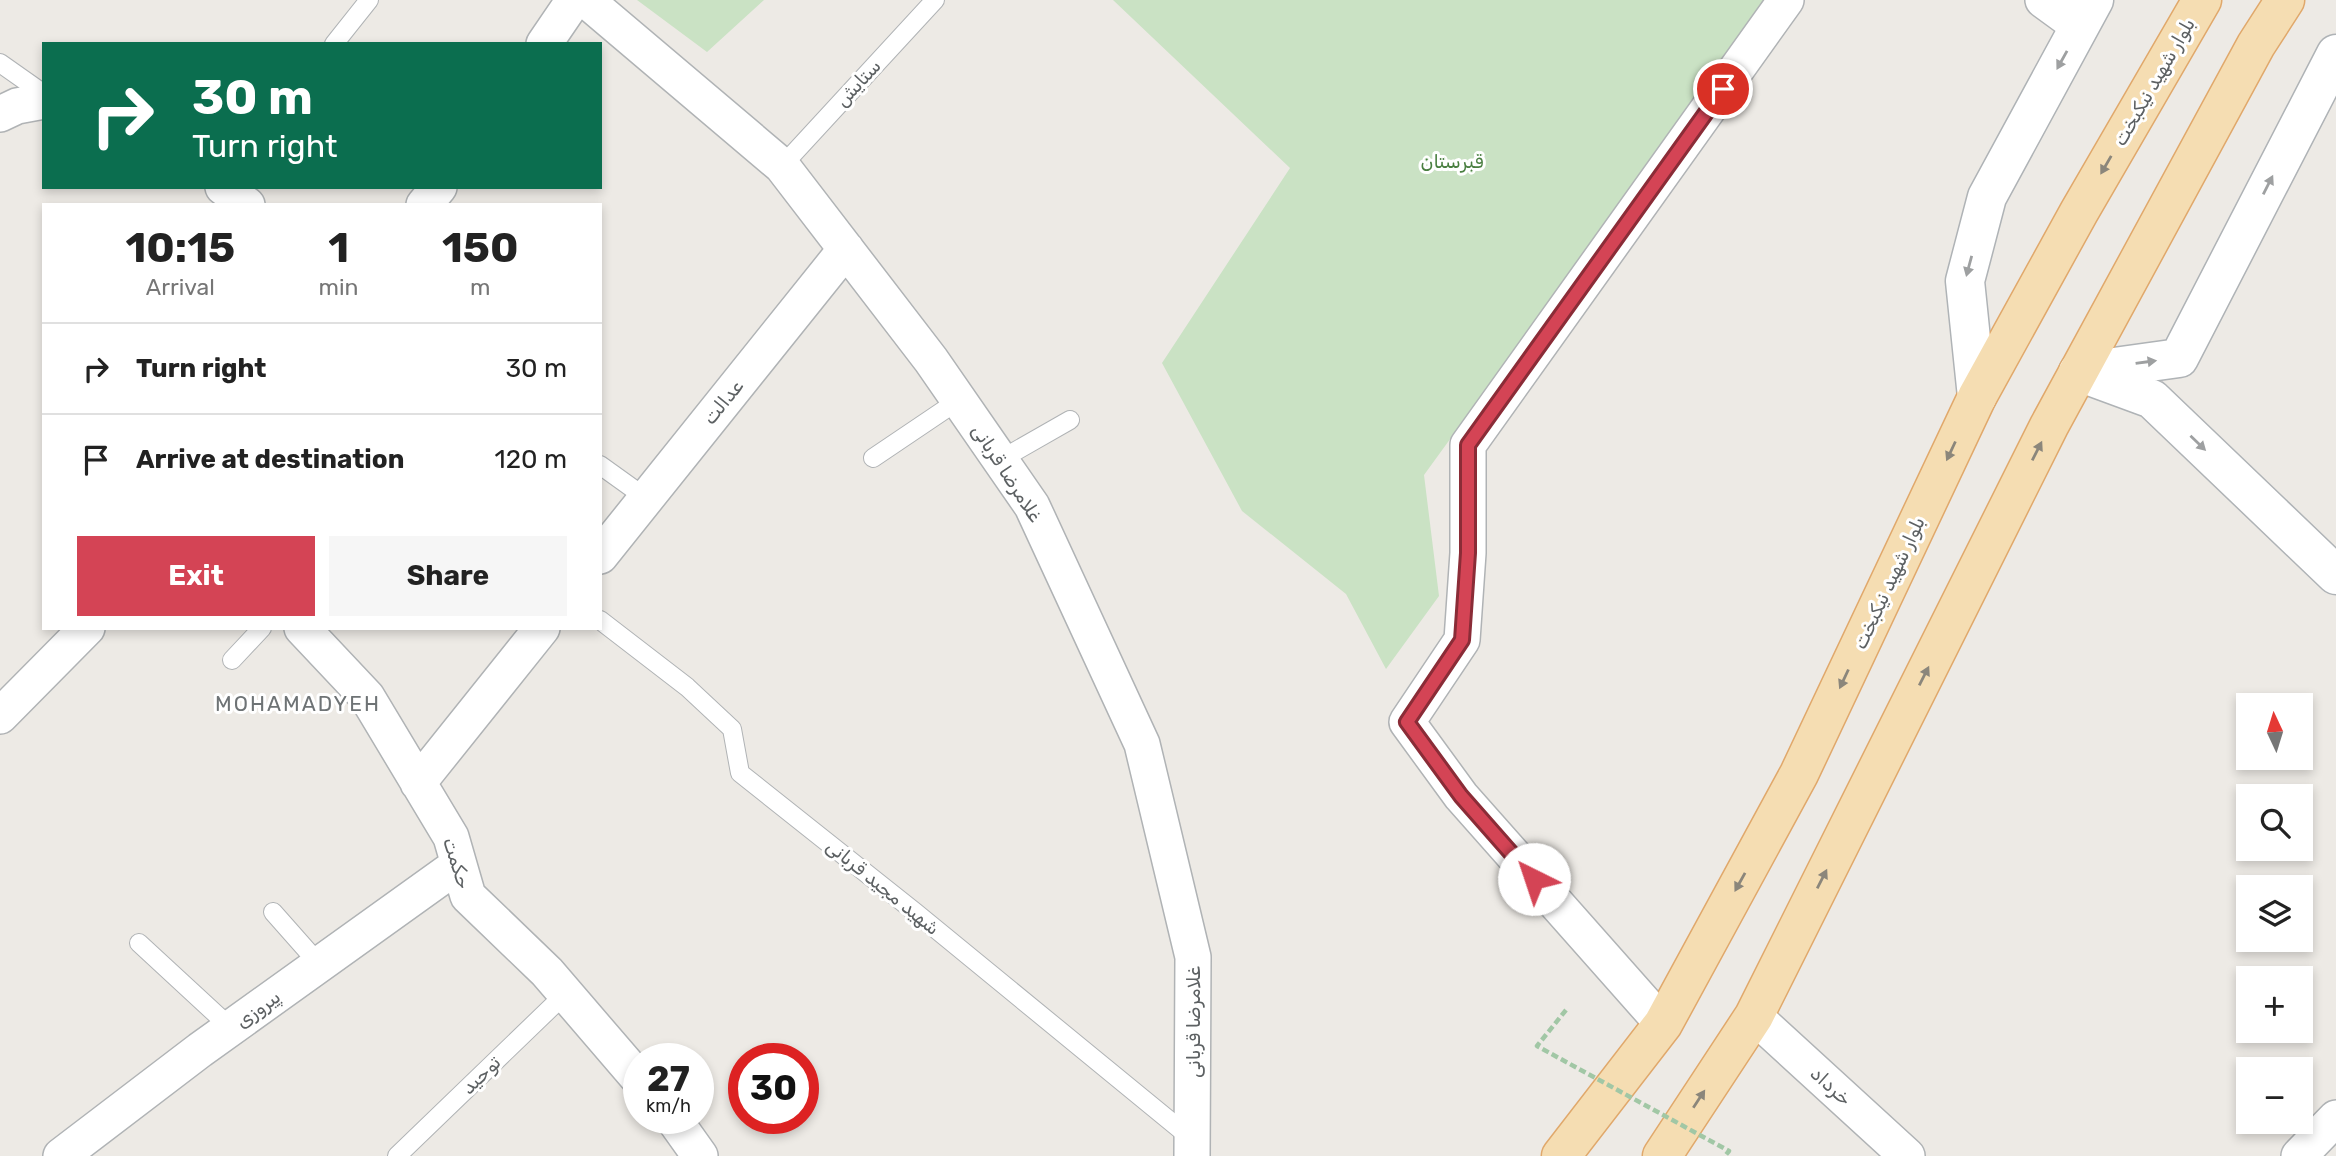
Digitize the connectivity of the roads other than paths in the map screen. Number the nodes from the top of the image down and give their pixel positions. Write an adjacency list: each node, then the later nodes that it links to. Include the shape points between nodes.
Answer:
1 (369, 0): 10 (lane)
2 (574, 0): 11 (street)
3 (586, 0): 17 (street, غلامرضا قربانی)
4 (935, 0): 17 (lane, ستایش)
5 (1786, 0): 47 (street, via 1468,445 1462,640 1407,722 1461,796)
6 (2043, 0): 9 (street)
7 (2202, 0): 24 (main road, بلوار شهید نیکبخت, one-way to 24)
8 (2286, 0): 23 (main road, via 2256,46)
9 (2087, 13): 24 (street, one-way to 24, via 1987,197 1965,281)
10 (336, 42)
11 (545, 42)
12 (2336, 54): 23 (street, one-way to 12, via 2179,358)
13 (0, 63): 14 (lane)
14 (42, 93)
15 (42, 101): 16 (street)
16 (0, 114)
17 (782, 166): 22 (street, غلامرضا قربانی)
18 (226, 189): 20 (street)
19 (437, 189): 21 (street)
20 (244, 203)
21 (426, 203)
22 (846, 249): 25 (street, غلامرضا قربانی); 30 (street, عدالت)
23 (2078, 372): 32 (street, one-way to 32, via 2152,400); 46 (main road, one-way to 23)
24 (1977, 397): 47 (main road, بلوار شهید نیکبخت, one-way to 47, via 1799,774)
25 (959, 400): 27 (lane); 28 (street, غلامرضا قربانی)
26 (1070, 420): 28 (lane)
27 (873, 458)
28 (1000, 460): 52 (street, غلامرضا قربانی, via 1032,506 1142,744 1193,957)
29 (602, 466): 30 (lane)
30 (646, 498): 31 (street, عدالت)
31 (602, 553)
32 (2336, 575)
33 (602, 623): 52 (lane, شهید مجید قربانی, via 687,687 732,729 740,773 915,912)
34 (85, 630): 39 (street)
35 (260, 630): 38 (lane)
36 (304, 630): 40 (street, حکمت, via 367,696)
37 (540, 630): 40 (street)
38 (232, 660)
39 (0, 716)
40 (418, 783): 41 (street, حکمت, via 450,837)
41 (458, 864): 44 (street, پیروزی); 45 (street, حکمت, via 468,896)
42 (273, 912): 44 (lane)
43 (139, 943): 48 (lane)
44 (319, 964): 48 (street, پیروزی)
45 (565, 994): 49 (street, حکمت); 54 (lane, توحید)
46 (1754, 1016): 57 (main road, one-way to 46); 58 (street, خرداد)
47 (1662, 1024): 56 (main road, بلوار شهید نیکبخت)
48 (231, 1028): 53 (street, پیروزی)
49 (623, 1061)
50 (2336, 1118): 59 (street)
51 (684, 1134): 55 (street)
52 (1192, 1147)
53 (61, 1156)
54 (397, 1156)
55 (700, 1156)
56 (1561, 1156)
57 (1662, 1156)
58 (1907, 1156)
59 (2299, 1156)

